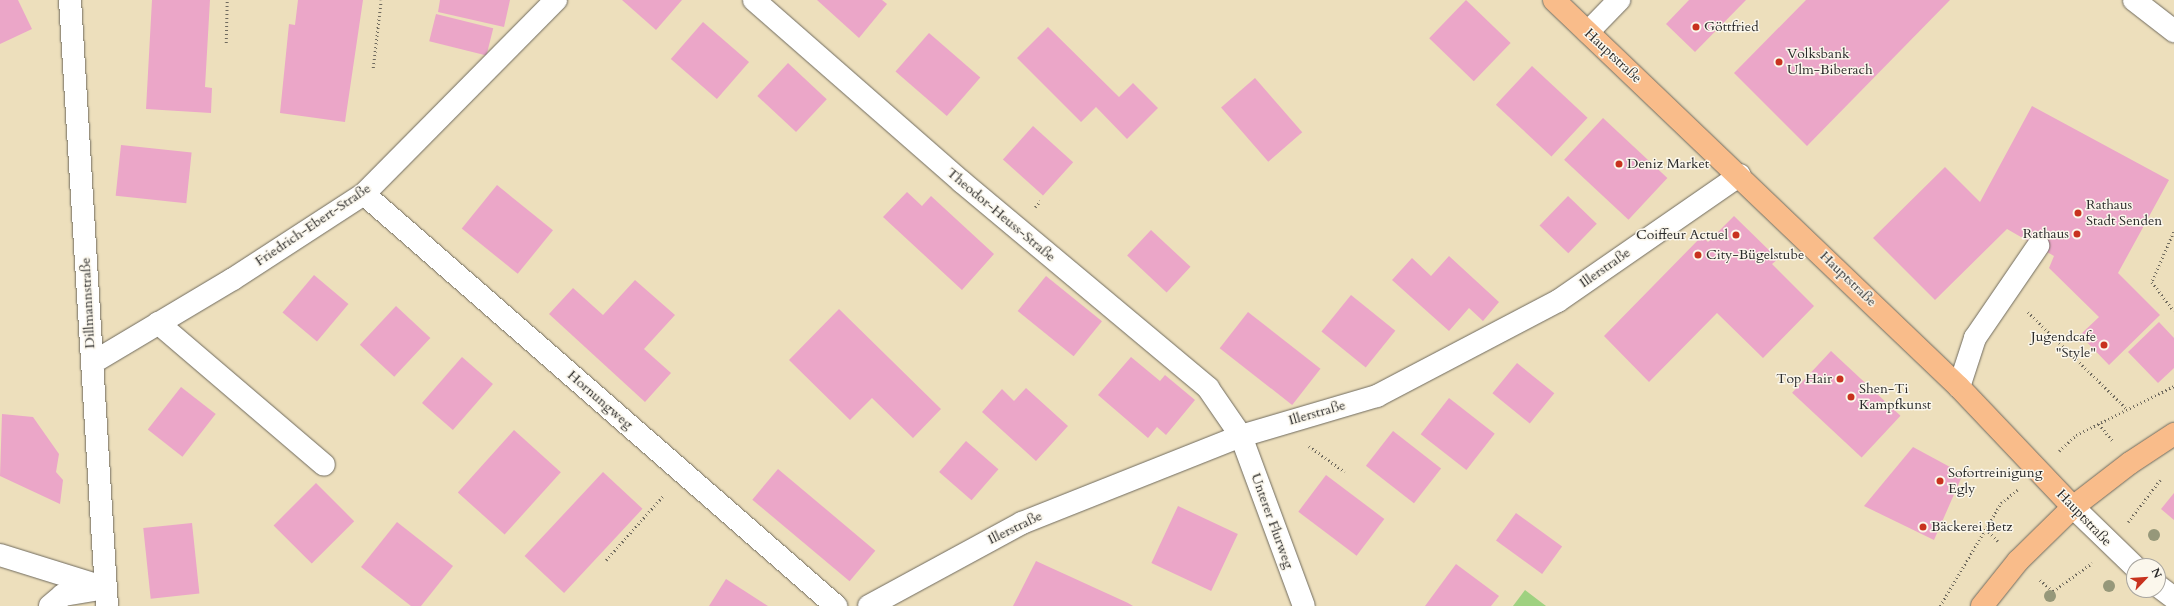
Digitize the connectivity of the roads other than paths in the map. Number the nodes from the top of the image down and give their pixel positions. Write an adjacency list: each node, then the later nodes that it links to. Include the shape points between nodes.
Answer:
1 (70, 0): 13 (street, Dillmannstraße)
2 (556, 0): 10 (street, Friedrich-Ebert-Straße)
3 (754, 0): 16 (street, Theodor-Heuss-Straße, via 962,182 1208,388)
4 (1554, 0): 8 (main road, Hauptstraße)
5 (1618, 0): 8 (street)
6 (2134, 0): 7 (street)
7 (2174, 31)
8 (1588, 32): 9 (main road, Hauptstraße)
9 (1740, 174): 14 (main road, Hauptstraße); 16 (street, Illerstraße, via 1558,301 1377,396)
10 (364, 194): 12 (street, Friedrich-Ebert-Straße); 23 (street, Hornungweg)
11 (2038, 246): 14 (street, via 1975,338)
12 (158, 323): 13 (street, Friedrich-Ebert-Straße); 17 (street)
13 (92, 363): 21 (street, Dillmannstraße)
14 (1959, 387): 18 (main road, Hauptstraße)
15 (2174, 434): 18 (main road, via 2130,463)
16 (1241, 436): 24 (street, Illerstraße, via 1022,523); 25 (street, Unterer Flurweg)
17 (324, 465)
18 (2073, 507): 20 (street, Hauptstraße); 26 (main road, via 2018,561)
19 (0, 555): 21 (street)
20 (2126, 558)
21 (107, 597): 22 (street, via 63,595)
22 (50, 606)
23 (836, 606)
24 (869, 606)
25 (1304, 606)
26 (1982, 606)

